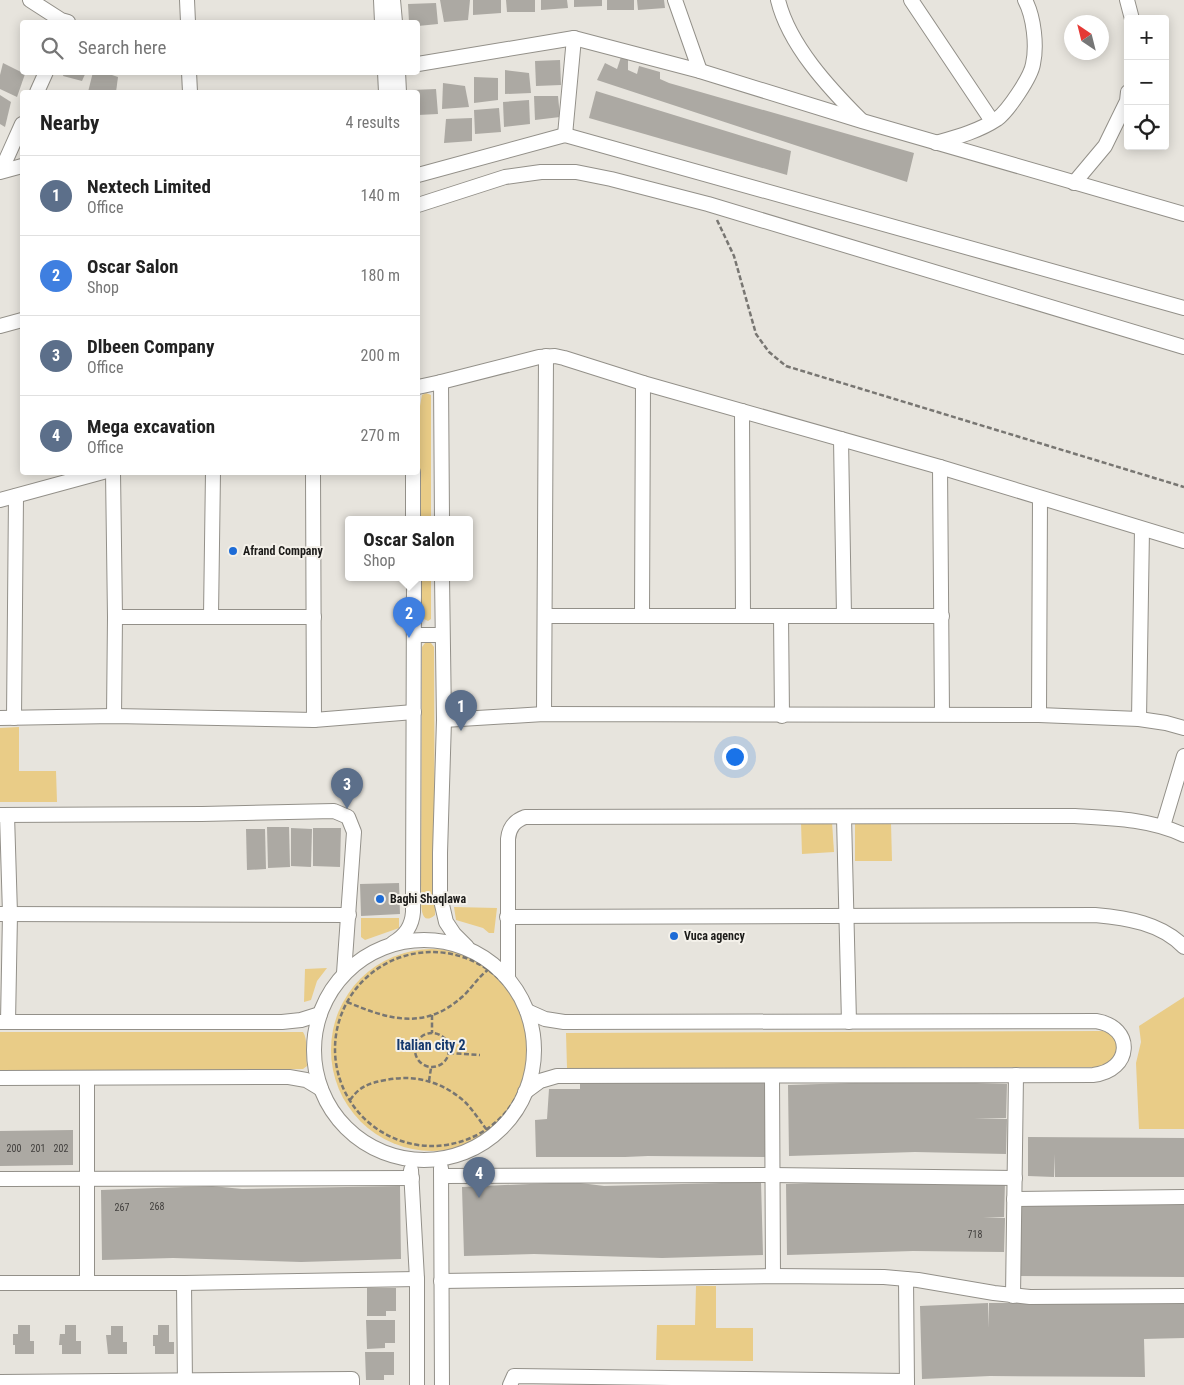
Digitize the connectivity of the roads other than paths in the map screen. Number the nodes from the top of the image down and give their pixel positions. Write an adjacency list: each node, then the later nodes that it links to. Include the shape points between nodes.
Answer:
1 (30, 0): 11 (street)
2 (187, 0): 12 (street)
3 (381, 0): 13 (street)
4 (393, 0): 14 (street)
5 (675, 0): 17 (street)
6 (778, 0): 28 (street, via 806,58)
7 (911, 0): 27 (street)
8 (1025, 0): 27 (street, via 1031,10 1033,65 1019,93)
9 (1127, 0): 10 (street)
10 (1131, 15)
11 (60, 20)
12 (188, 20)
13 (382, 20)
14 (395, 20)
15 (574, 38): 16 (street); 17 (street); 30 (street)
16 (420, 64)
17 (700, 71): 28 (street)
18 (45, 75): 22 (street)
19 (190, 75): 23 (street)
20 (385, 75): 24 (street)
21 (398, 75): 25 (street)
22 (38, 90)
23 (190, 90)
24 (386, 90)
25 (399, 90)
26 (1124, 105): 35 (street, via 1105,146)
27 (992, 121): 31 (street, via 970,133)
28 (862, 122): 31 (street)
29 (20, 128): 33 (street)
30 (565, 135): 34 (street); 38 (street)
31 (936, 143): 35 (street)
32 (20, 166): 33 (street)
33 (0, 171)
34 (420, 174)
35 (1074, 183): 37 (street)
36 (420, 204): 41 (street, via 505,177 576,172 708,204)
37 (1183, 213)
38 (1184, 308)
39 (20, 321): 40 (street)
40 (0, 326)
41 (1184, 347)
42 (546, 356): 43 (street); 44 (street, via 564,358); 64 (street)
43 (440, 382): 45 (street); 58 (street)
44 (643, 383): 46 (street); 65 (street)
45 (420, 387)
46 (742, 411): 47 (street); 66 (street)
47 (841, 440): 48 (street); 68 (street)
48 (940, 468): 55 (street); 69 (street)
49 (92, 475): 54 (street)
50 (113, 475): 70 (street)
51 (213, 475): 63 (street)
52 (313, 475): 71 (street)
53 (413, 475): 57 (street)
54 (16, 496): 56 (street); 80 (street)
55 (1040, 498): 59 (street); 77 (street)
56 (0, 500)
57 (413, 516)
58 (442, 516)
59 (1142, 529): 60 (street); 81 (street)
60 (1184, 541)
61 (414, 581): 72 (street)
62 (442, 581): 73 (street)
63 (211, 616): 70 (street); 71 (street)
64 (545, 616): 65 (street); 75 (street)
65 (642, 616): 66 (street)
66 (743, 616): 67 (street)
67 (781, 616): 68 (street); 79 (street)
68 (844, 616): 69 (street)
69 (942, 616): 76 (street)
70 (115, 617): 78 (street)
71 (314, 617): 82 (street)
72 (414, 635): 73 (street); 74 (street)
73 (442, 635): 83 (street)
74 (414, 712): 82 (street); 94 (street, via 412,917 407,932)
75 (544, 714): 79 (street); 83 (street)
76 (942, 714): 77 (street); 79 (street)
77 (1039, 715): 81 (street)
78 (114, 716): 80 (street); 82 (street)
79 (782, 716)
80 (7, 718)
81 (1139, 719): 84 (street)
82 (314, 720)
83 (444, 720): 96 (street, via 440,896 446,922)
84 (1184, 728)
85 (1184, 756): 88 (street)
86 (4, 815): 90 (street); 91 (street, via 334,811 348,817 354,832)
87 (844, 817): 88 (street, via 1075,816); 92 (street); 93 (street, via 524,817 514,823 508,835)
88 (1163, 826): 89 (street)
89 (1184, 835)
90 (5, 914): 91 (street); 101 (street)
91 (349, 915): 97 (street)
92 (847, 915): 93 (street); 95 (street, via 1095,915 1151,926); 102 (street)
93 (508, 917): 98 (street)
94 (388, 946): 96 (street, via 429,940); 97 (street, via 364,957)
95 (1184, 947)
96 (469, 949): 98 (street)
97 (344, 973): 100 (street, via 327,996)
98 (508, 978): 99 (street)
99 (527, 1011): 102 (street, via 555,1021); 108 (street, via 533,1031 534,1052)
100 (320, 1014): 101 (street, via 282,1022); 107 (street, via 314,1035)
101 (4, 1022)
102 (849, 1022): 103 (street, via 1096,1021 1114,1028 1124,1044 1119,1063 1103,1074)
103 (1016, 1075): 104 (street); 114 (street)
104 (772, 1076): 108 (street, via 557,1076 540,1081); 111 (street)
105 (0, 1078): 106 (street)
106 (87, 1078): 107 (street, via 289,1077 306,1080); 116 (street)
107 (320, 1089): 110 (street, via 334,1114 354,1135 378,1150)
108 (525, 1092): 109 (street, via 515,1112 500,1129 482,1143)
109 (441, 1158): 110 (street); 112 (street)
110 (410, 1159): 113 (street)
111 (771, 1175): 112 (street); 114 (street); 119 (street)
112 (442, 1176): 122 (street)
113 (412, 1178): 116 (street); 121 (street)
114 (1015, 1178): 118 (street)
115 (0, 1180): 116 (street)
116 (87, 1180): 124 (street)
117 (1184, 1197): 118 (street)
118 (1014, 1199): 126 (street)
119 (773, 1276): 120 (street); 122 (street)
120 (906, 1278): 126 (street); 132 (street)
121 (417, 1279): 125 (street); 134 (street)
122 (441, 1280): 135 (street)
123 (0, 1283): 124 (street)
124 (87, 1283): 125 (street)
125 (184, 1283): 131 (street)
126 (1013, 1296): 127 (street)
127 (1184, 1296)
128 (608, 1381): 130 (street); 136 (street, via 514,1376)
129 (0, 1382): 131 (street)
130 (810, 1382): 132 (street)
131 (184, 1383): 133 (street, via 352,1380)
132 (907, 1383)
133 (352, 1385)
134 (417, 1385)
135 (442, 1385)
136 (510, 1385)

